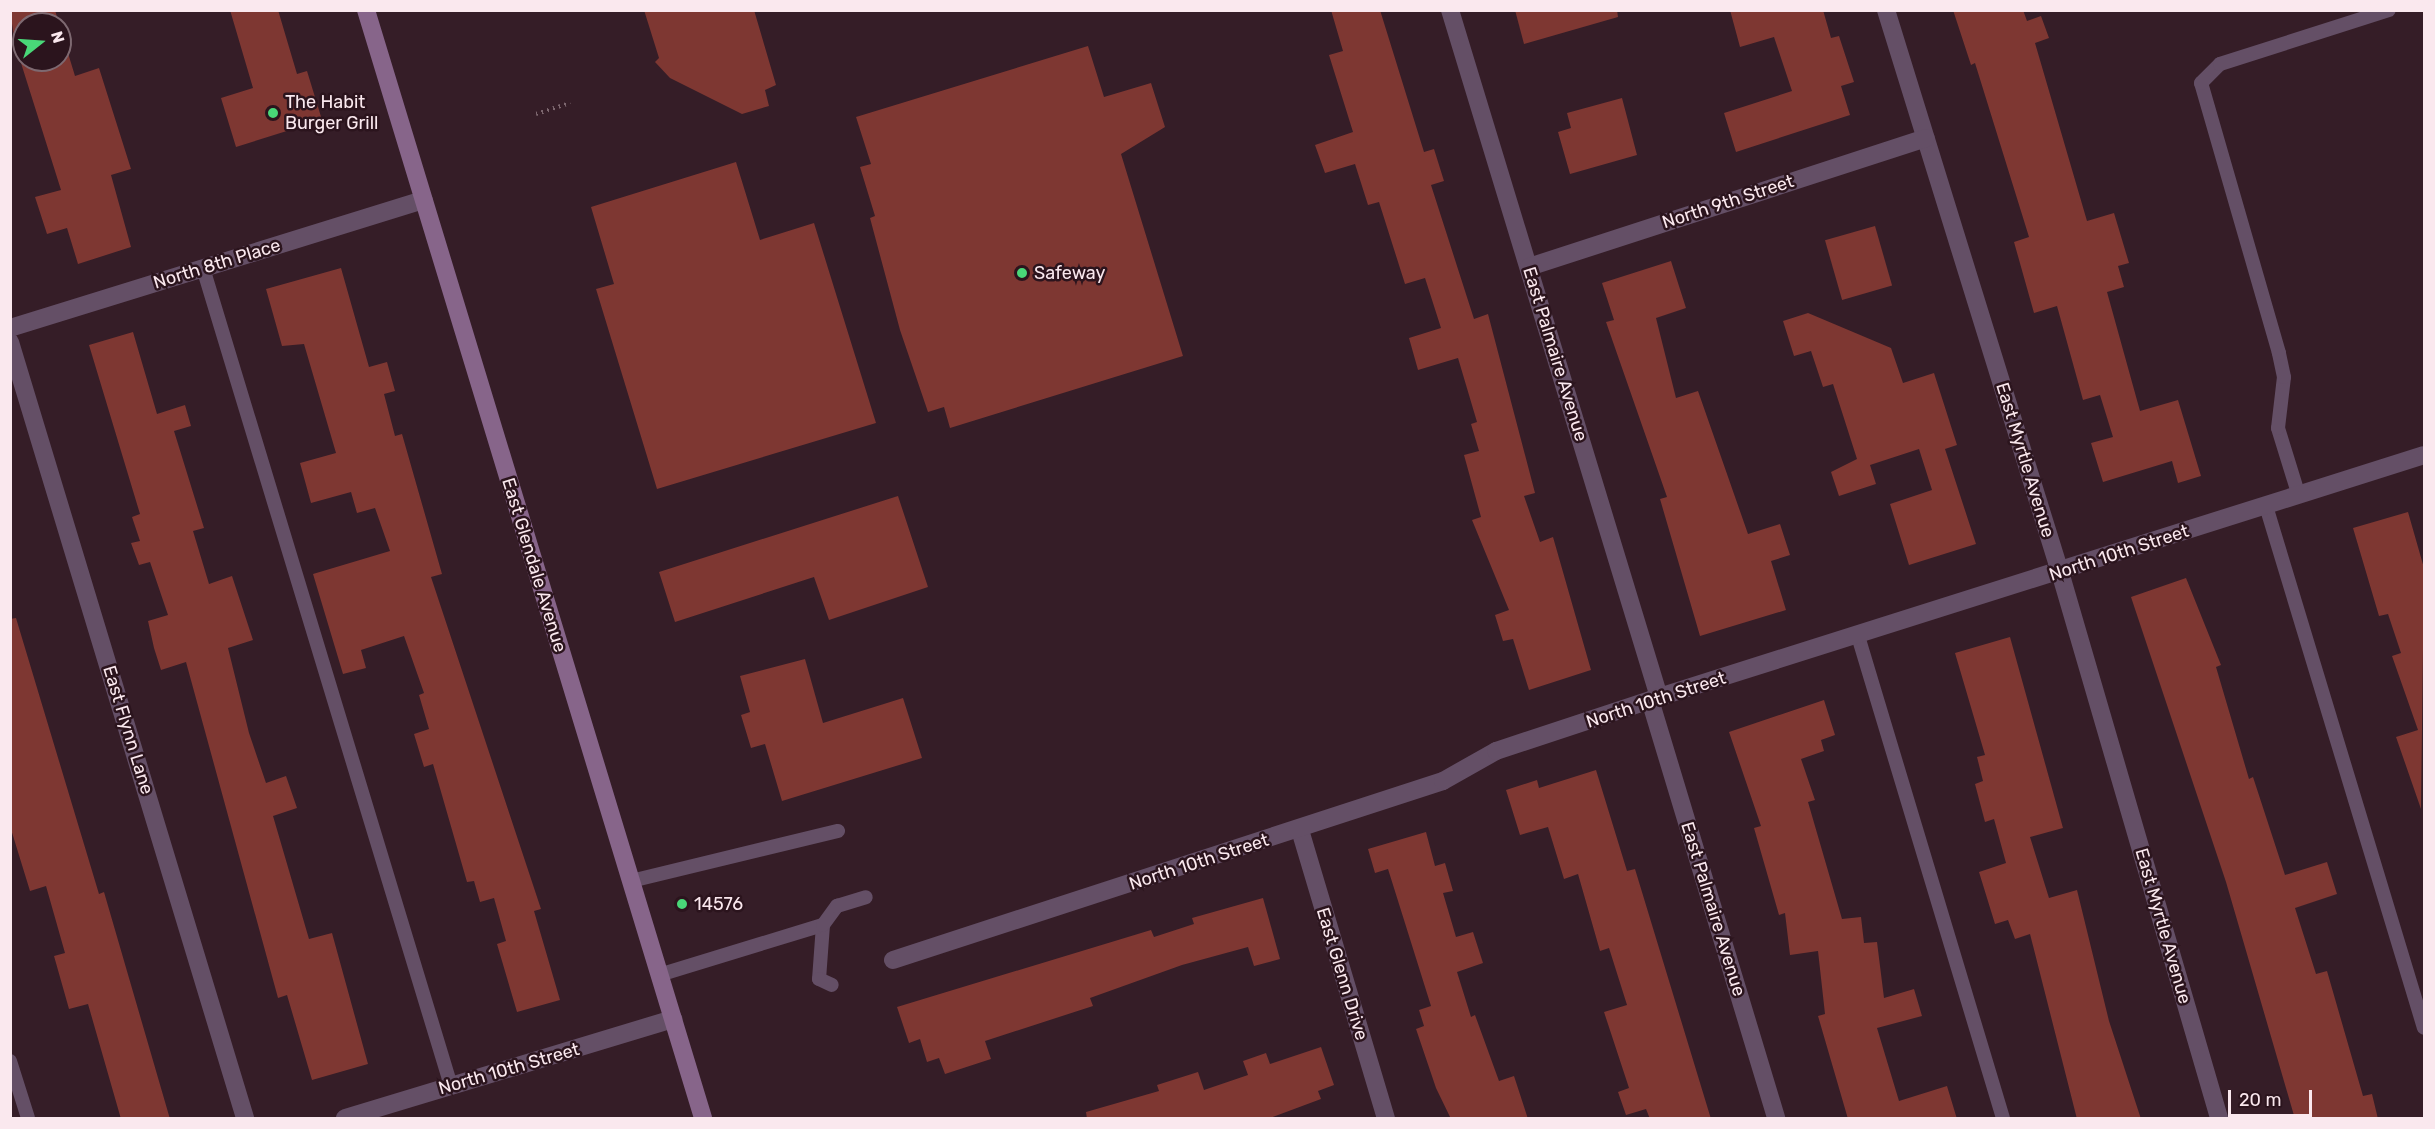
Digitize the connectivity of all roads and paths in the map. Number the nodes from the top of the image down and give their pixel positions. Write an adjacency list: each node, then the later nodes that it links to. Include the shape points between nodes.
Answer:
1 (366, 10): 8 (main road, East Glendale Avenue)
2 (1450, 10): 9 (street, East Palmaire Avenue)
3 (1886, 10): 7 (street, East Myrtle Avenue)
4 (2389, 10): 14 (lane, via 2220,64 2201,83 2279,353 2284,377 2278,428)
5 (570, 103): 6 (path)
6 (536, 114)
7 (1926, 138): 9 (street, North 9th Street); 16 (street, East Myrtle Avenue)
8 (424, 200): 10 (street, North 8th Place); 21 (main road, East Glendale Avenue)
9 (1529, 267): 18 (street, East Palmaire Avenue)
10 (203, 268): 11 (street, North 8th Place); 30 (lane)
11 (10, 328)
12 (10, 342): 32 (street, East Flynn Lane)
13 (2424, 454): 14 (street, North 10th Street)
14 (2299, 495): 15 (street, North 10th Street)
15 (2266, 506): 16 (street, North 10th Street); 28 (lane)
16 (2060, 572): 17 (street, North 10th Street); 38 (street, East Myrtle Avenue)
17 (1858, 636): 18 (street, North 10th Street); 37 (lane)
18 (1655, 698): 19 (street, North 10th Street, via 1496,752 1443,781); 36 (street, East Palmaire Avenue)
19 (1300, 830): 24 (street, North 10th Street); 35 (street, East Glenn Drive)
20 (838, 831): 21 (lane)
21 (631, 881): 25 (main road, East Glendale Avenue)
22 (866, 897): 23 (lane, via 837,906)
23 (823, 925): 25 (lane); 26 (lane, via 819,979)
24 (893, 960)
25 (659, 975): 27 (main road, East Glendale Avenue)
26 (832, 986)
27 (673, 1019): 30 (street, North 10th Street); 34 (main road, East Glendale Avenue)
28 (2424, 1028)
29 (10, 1062): 31 (lane)
30 (451, 1086): 33 (street, North 10th Street)
31 (28, 1119)
32 (245, 1119)
33 (345, 1119)
34 (703, 1119)
35 (1386, 1119)
36 (1776, 1119)
37 (2003, 1119)
38 (2219, 1119)

